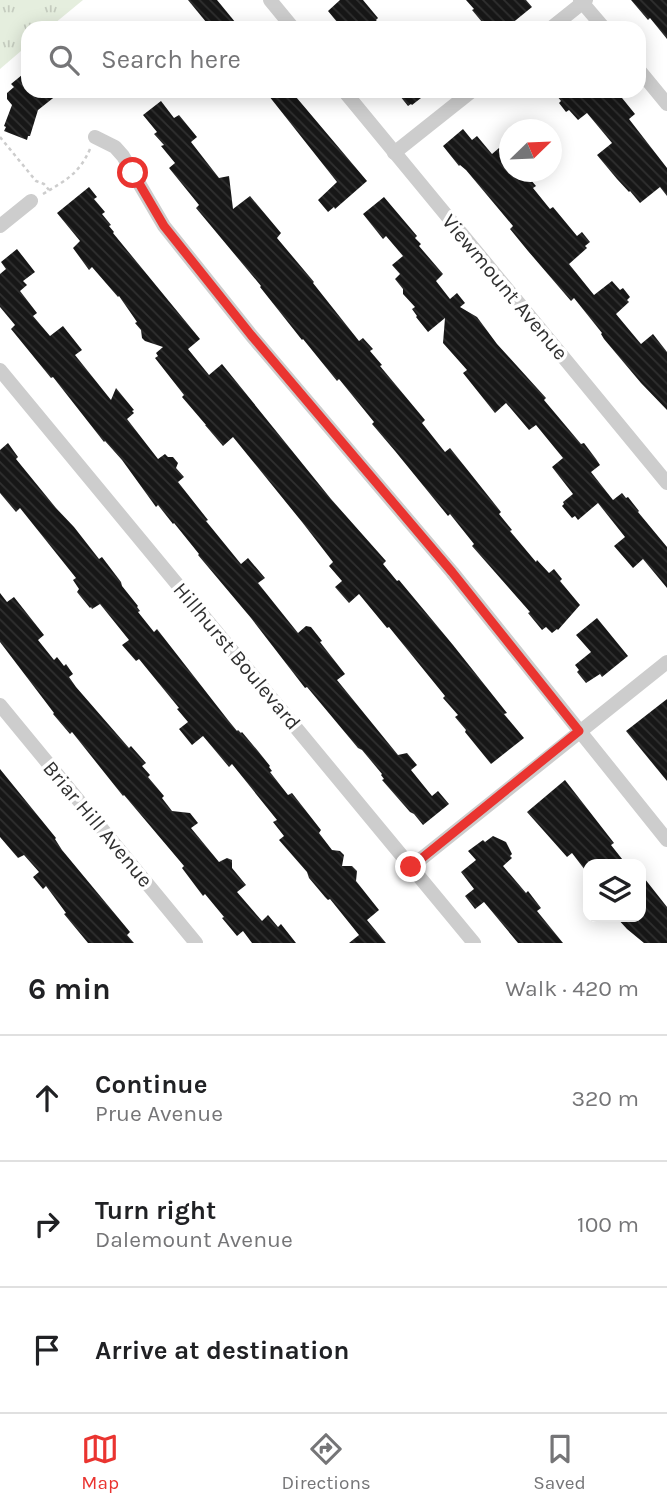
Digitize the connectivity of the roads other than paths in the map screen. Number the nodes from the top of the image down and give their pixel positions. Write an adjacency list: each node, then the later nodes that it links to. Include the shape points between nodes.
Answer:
1 (270, 0): 3 (street)
2 (583, 1): 4 (street); 5 (street)
3 (287, 21)
4 (559, 21)
5 (599, 21)
6 (646, 79): 9 (street)
7 (350, 98): 11 (street, Viewmount Avenue)
8 (463, 98): 11 (street)
9 (667, 104)
10 (95, 137): 18 (street, via 123,156 173,237)
11 (394, 153): 15 (street, Viewmount Avenue)
12 (31, 201): 13 (street)
13 (0, 226)
14 (0, 370): 20 (street, Hillhurst Boulevard)
15 (667, 484)
16 (667, 662): 18 (street)
17 (0, 705): 21 (street, Briar Hill Avenue)
18 (579, 731): 19 (street); 20 (street)
19 (667, 840)
20 (411, 867): 22 (street, Hillhurst Boulevard)
21 (196, 943)
22 (474, 943)

